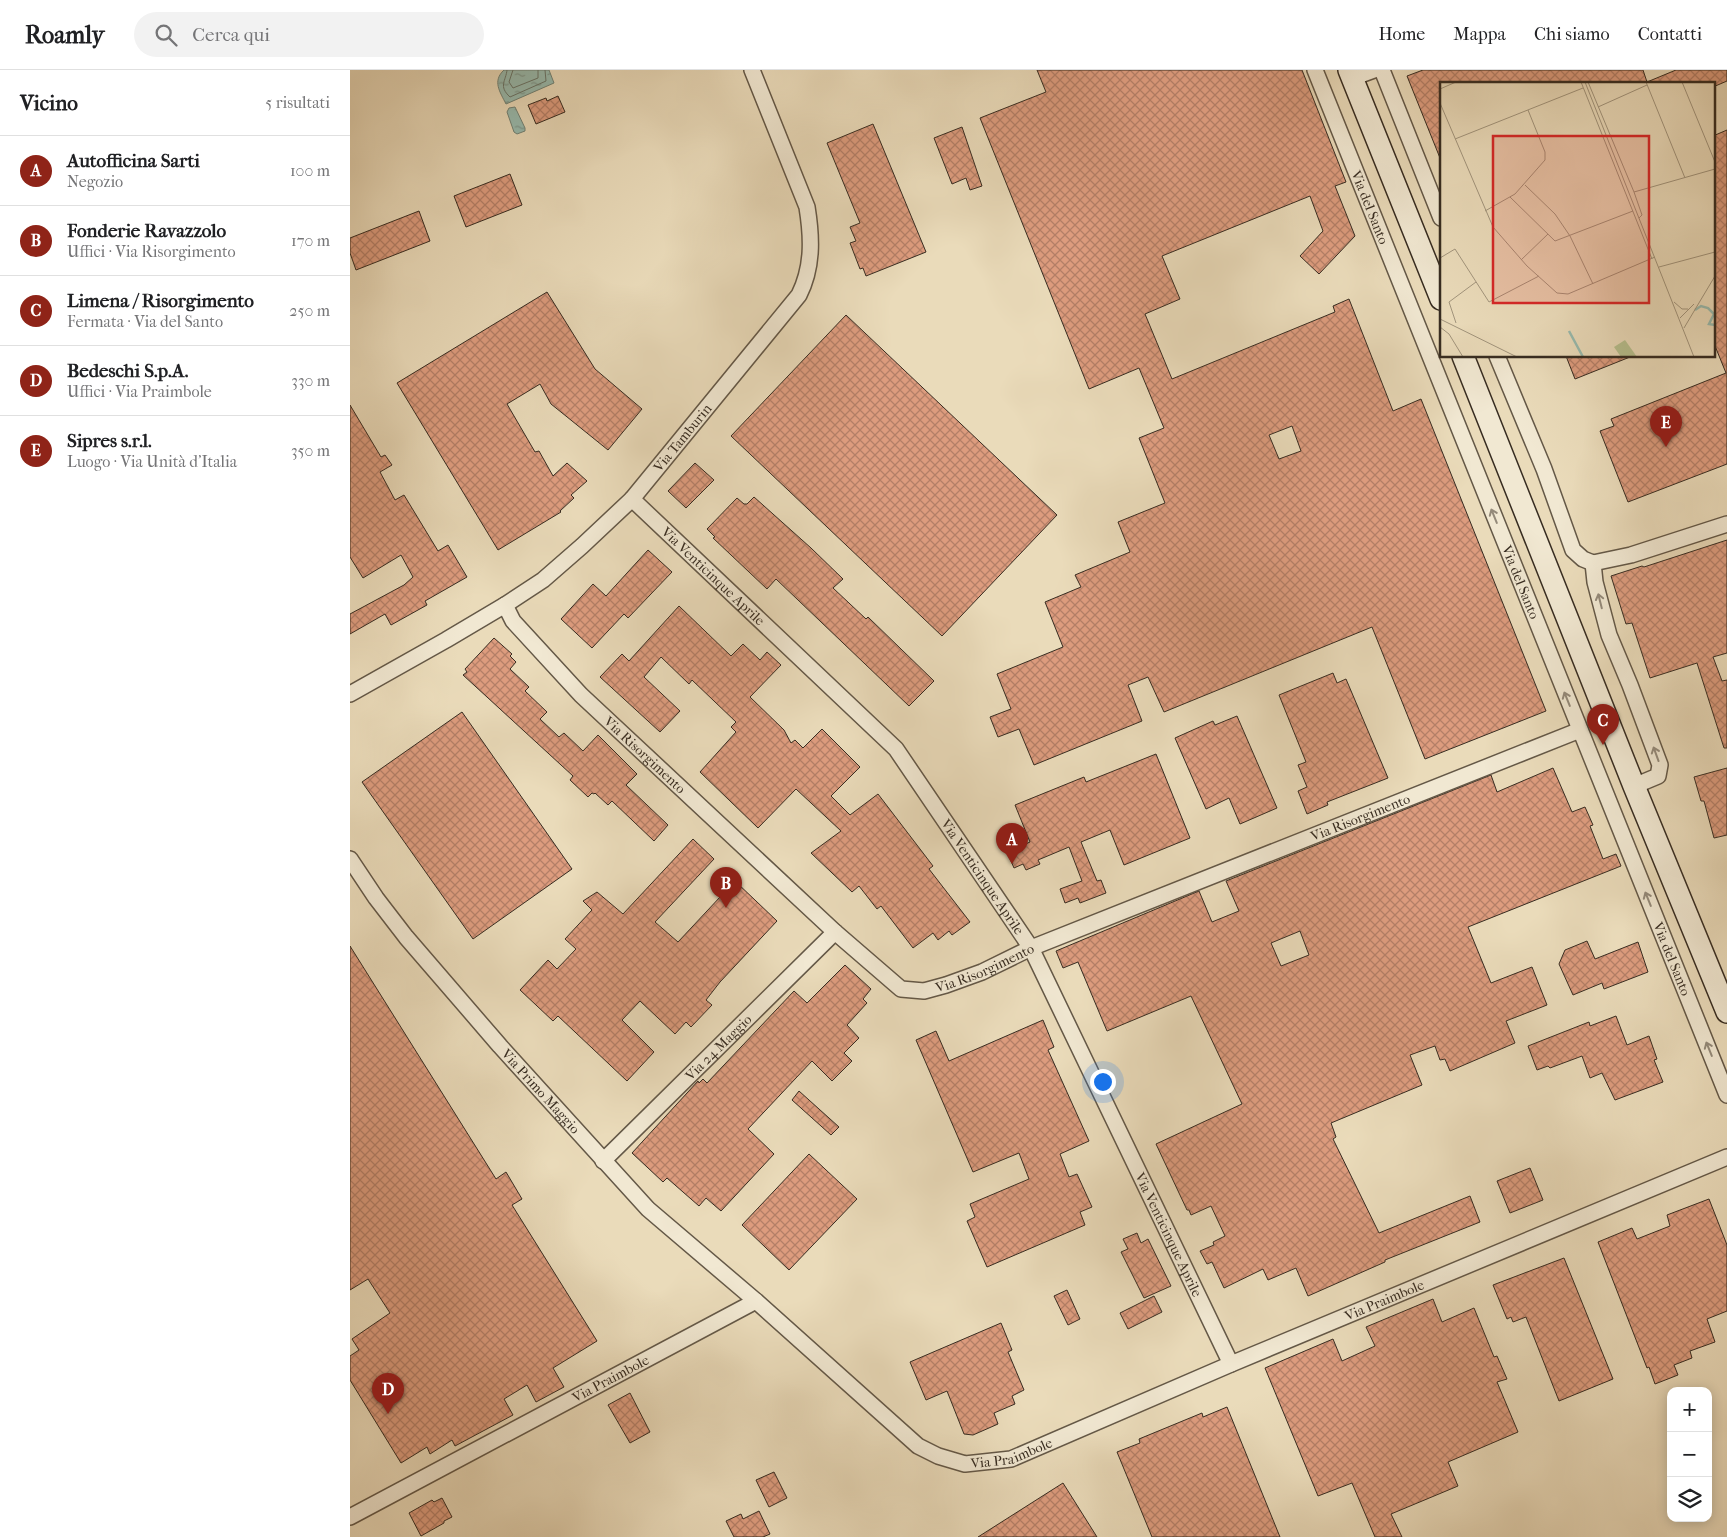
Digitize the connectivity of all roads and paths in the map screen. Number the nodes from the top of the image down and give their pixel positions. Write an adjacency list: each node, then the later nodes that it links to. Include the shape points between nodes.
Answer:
1 (752, 70): 10 (street, Via Tamburin, via 807,207 810,250 806,281 783,316)
2 (1315, 70): 15 (street, Via del Santo, one-way to 2)
3 (1374, 70): 5 (street)
4 (1382, 70): 6 (street)
5 (1351, 74): 7 (street)
6 (1440, 215)
7 (1440, 296)
8 (1464, 358): 16 (street)
9 (1498, 358): 12 (street, via 1574,550 1582,559)
10 (632, 499): 13 (street, Via Tamburin, via 543,580); 19 (street, Via Venticinque Aprile, via 896,749)
11 (1727, 524): 12 (street, via 1631,555)
12 (1593, 563): 16 (street, one-way to 12, via 1658,776 1660,765 1609,635)
13 (505, 605): 14 (street, Via Tamburin); 18 (street, Via Risorgimento, via 513,621 581,696)
14 (350, 694)
15 (1580, 730): 19 (street, Via Risorgimento); 21 (street, Via del Santo, one-way to 15)
16 (1634, 786): 20 (street)
17 (350, 859): 23 (street, Via Primo Maggio, via 406,937)
18 (834, 932): 19 (street, Via Risorgimento, via 901,989 924,990 946,985); 23 (street, Via 24 Maggio)
19 (1031, 948): 25 (street, Via Venticinque Aprile)
20 (1727, 1012)
21 (1727, 1095)
22 (1727, 1157): 25 (street, Via Praimbole)
23 (603, 1161): 24 (street, Via Primo Maggio, via 648,1209)
24 (756, 1301): 25 (street, Via Praimbole, via 918,1446 965,1464 1011,1460); 26 (street, Via Praimbole)
25 (1231, 1364)
26 (350, 1517)

